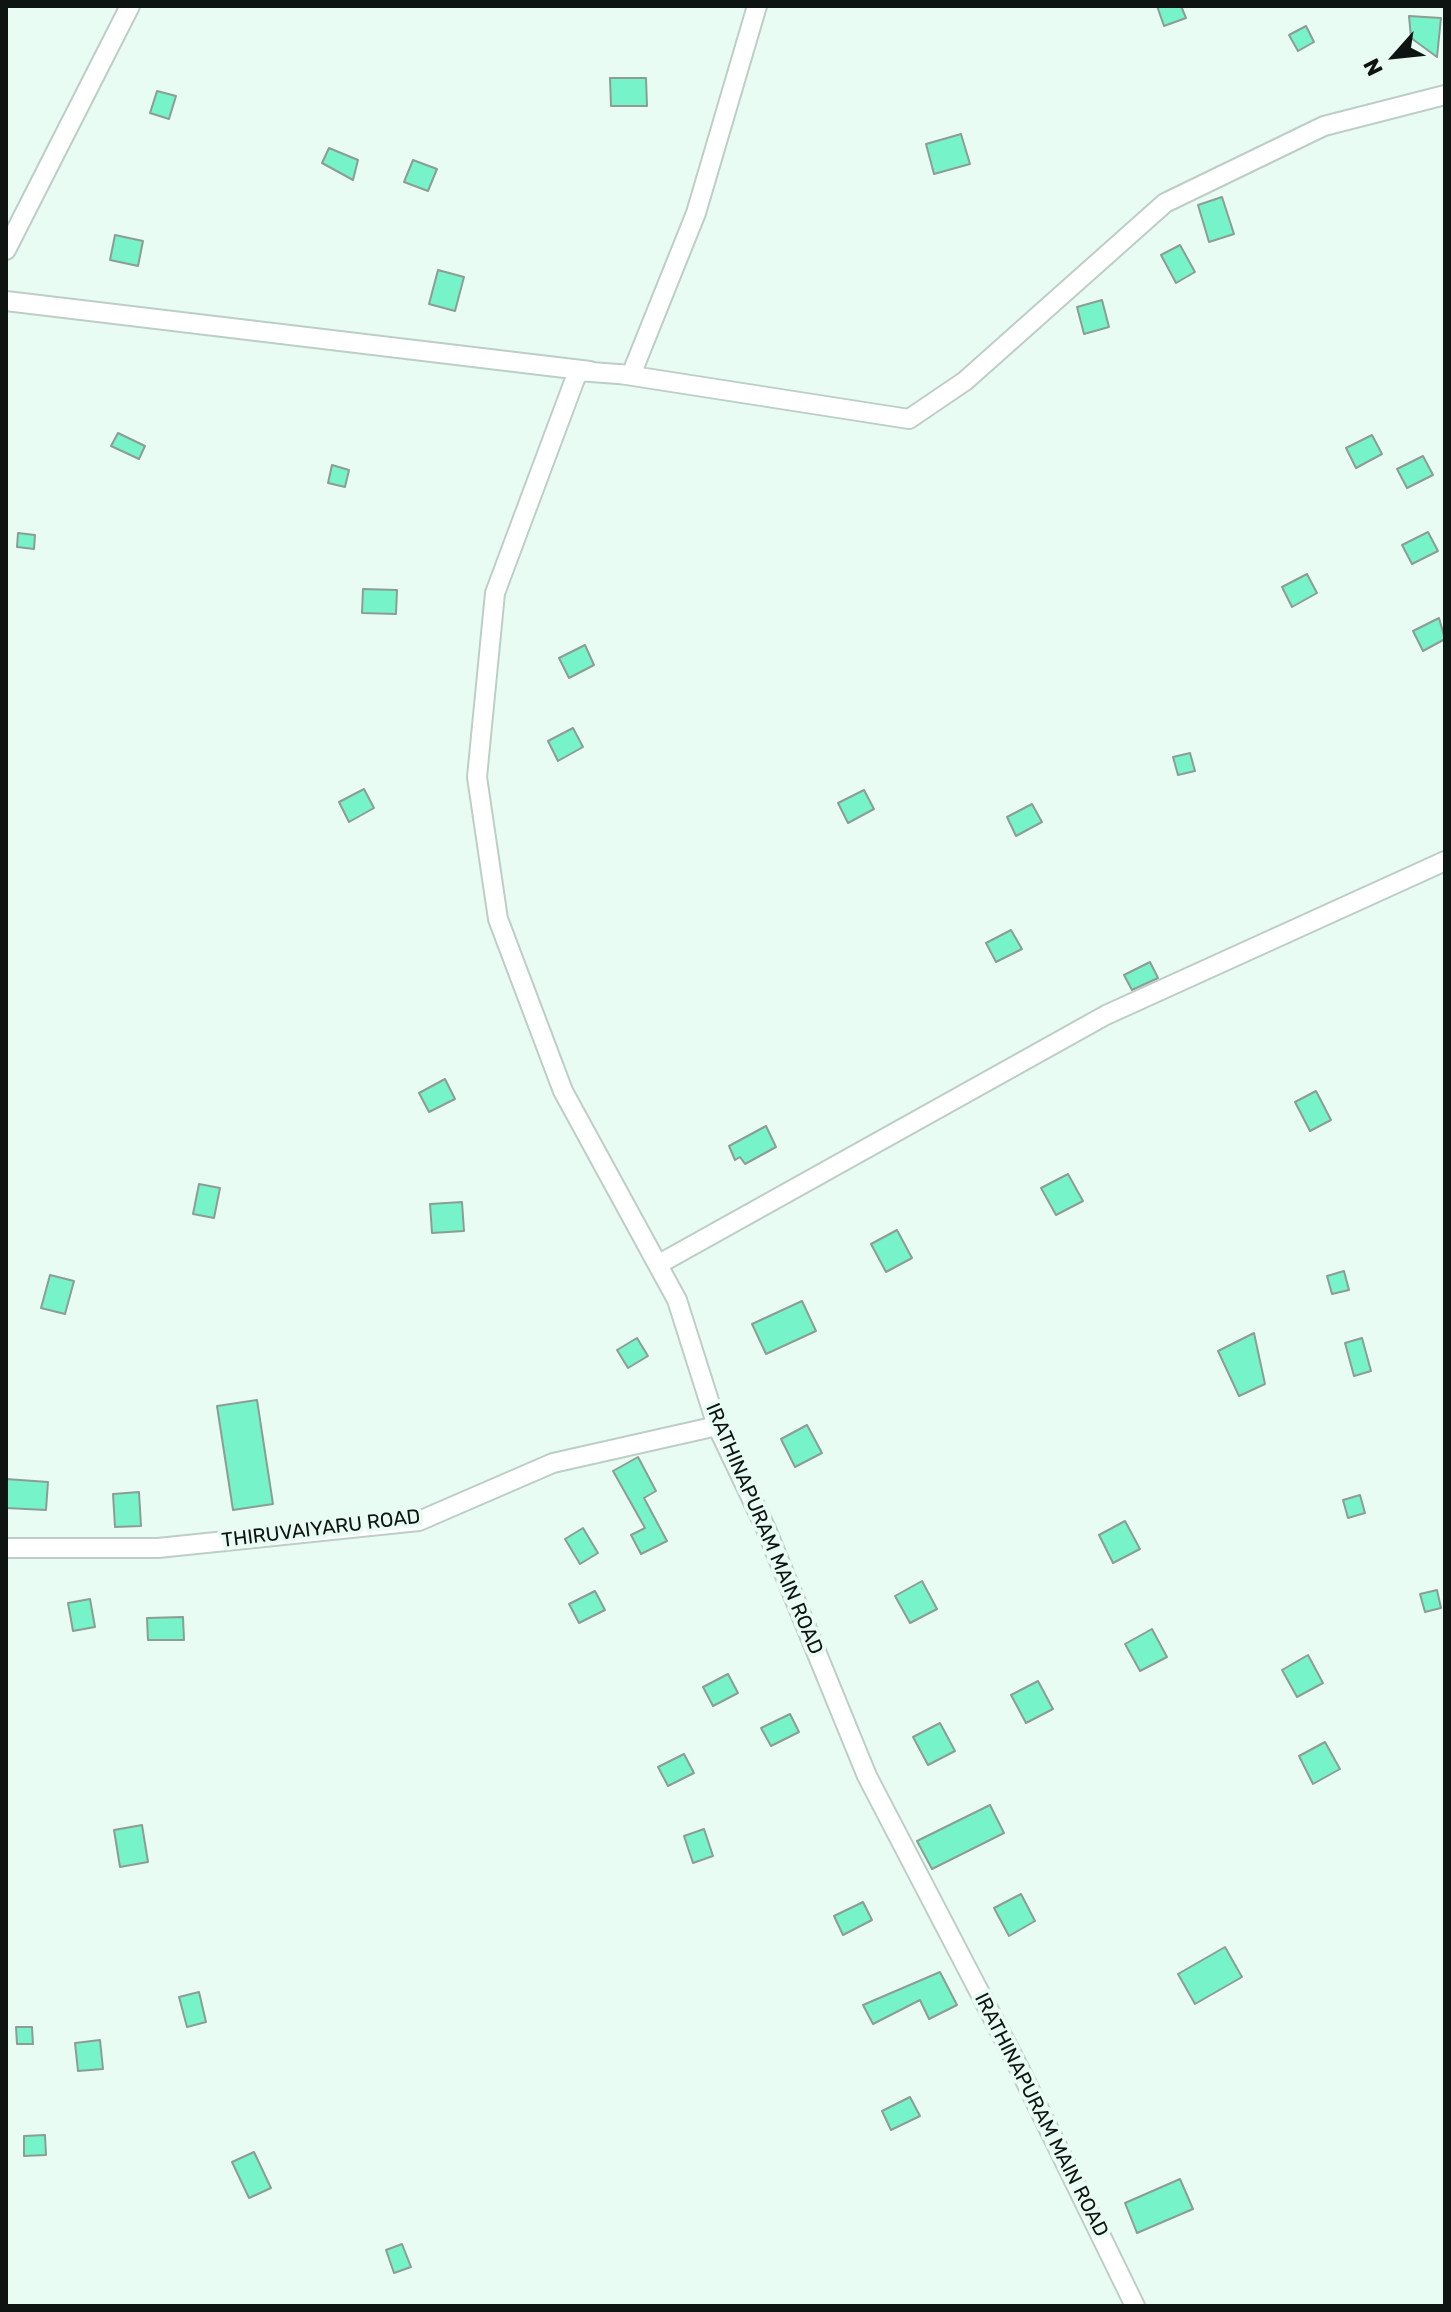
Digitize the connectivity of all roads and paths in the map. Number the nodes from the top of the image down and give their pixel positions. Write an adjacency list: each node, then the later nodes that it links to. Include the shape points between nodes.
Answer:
1 (130, 6): 4 (street)
2 (757, 6): 6 (street, IRATHINAPURAM MAIN ROAD, via 691,228 631,375)
3 (1445, 95): 6 (street, via 1324,126 1165,203 965,381 909,419)
4 (6, 250)
5 (6, 301): 6 (street)
6 (610, 373): 8 (street, IRATHINAPURAM MAIN ROAD, via 578,371 495,593 477,777 498,919 563,1091)
7 (1445, 861): 8 (street, via 1106,1015)
8 (659, 1264): 9 (street, IRATHINAPURAM MAIN ROAD, via 677,1300)
9 (717, 1426): 10 (street, THIRUVAIYARU ROAD, via 553,1463 419,1521 158,1548); 11 (street, IRATHINAPURAM MAIN ROAD, via 766,1529 867,1776)
10 (6, 1548)
11 (1135, 2306)

